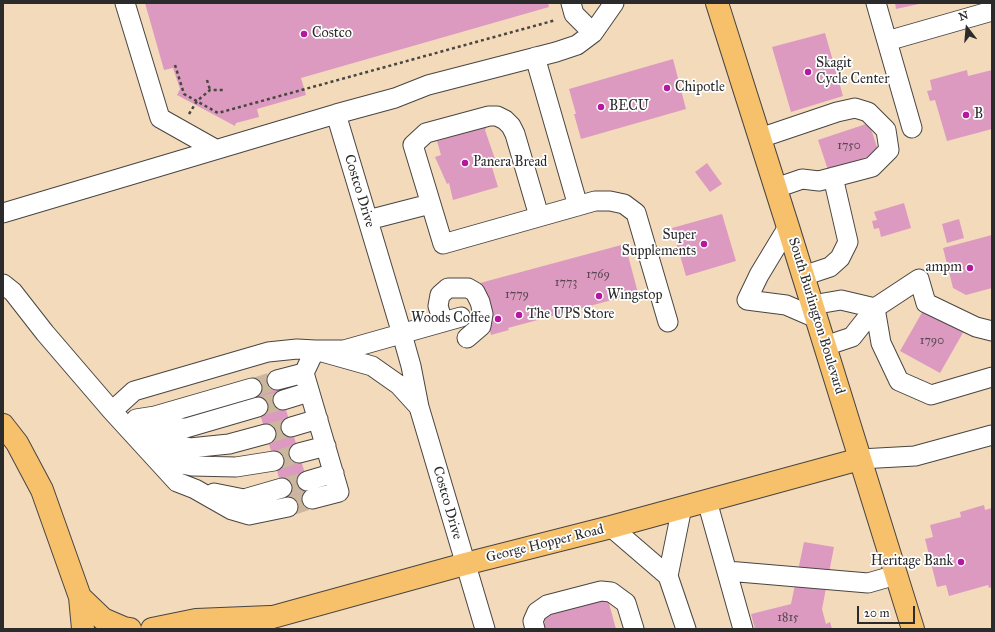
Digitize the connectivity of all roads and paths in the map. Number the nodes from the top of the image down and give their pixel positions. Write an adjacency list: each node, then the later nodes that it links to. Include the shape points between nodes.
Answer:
1 (125, 3): 20 (street, via 160,118)
2 (571, 3): 8 (street, via 574,14)
3 (614, 3): 8 (street)
4 (717, 3): 19 (main road, South Burlington Boulevard)
5 (876, 3): 9 (street)
6 (992, 11): 9 (street)
7 (561, 19): 15 (path, via 218,112)
8 (593, 33): 10 (street, via 576,45)
9 (887, 41): 18 (street)
10 (535, 58): 16 (street, via 428,85 395,98); 24 (street)
11 (175, 65): 15 (path, via 184,94)
12 (207, 80): 13 (path)
13 (210, 90): 14 (path); 15 (path)
14 (225, 90)
15 (197, 101): 17 (path)
16 (336, 114): 20 (street); 27 (street, Costco Drive)
17 (189, 115)
18 (912, 128)
19 (760, 138): 21 (street, via 837,112 855,108 868,112 886,130 889,150 872,167); 22 (main road, South Burlington Boulevard)
20 (215, 149): 25 (street)
21 (833, 177): 22 (street, via 819,181 802,179); 29 (street, via 848,242 840,258 830,267)
22 (776, 188): 28 (main road, South Burlington Boulevard)
23 (430, 204): 26 (street, via 443,244); 26 (street, via 413,144 426,133 497,116 506,120 515,134); 27 (street)
24 (578, 206): 26 (street); 35 (street, via 595,201 610,201 624,204 636,213)
25 (3, 213)
26 (539, 216)
27 (368, 220): 37 (street, Costco Drive)
28 (788, 227): 29 (main road, South Burlington Boulevard); 32 (street, via 747,300)
29 (803, 276): 32 (main road, South Burlington Boulevard)
30 (3, 284): 49 (street, via 13,292)
31 (875, 308): 32 (street, via 841,300); 36 (street, via 919,279 926,303 976,328); 39 (street, via 852,337); 42 (street, via 881,343 899,382 931,395)
32 (814, 311): 39 (main road, South Burlington Boulevard)
33 (461, 317): 34 (street)
34 (443, 322): 37 (street); 38 (street, via 438,306 440,295 448,288 468,288 475,292 483,314 481,326)
35 (668, 322)
36 (992, 331)
37 (402, 334): 40 (street, via 344,350); 48 (street, Costco Drive)
38 (467, 338)
39 (825, 346): 57 (main road, South Burlington Boulevard)
40 (315, 350): 41 (street); 48 (street, via 372,366 399,385); 49 (street, via 297,348 268,352 141,388 134,391)
41 (304, 372): 43 (street); 45 (street)
42 (992, 377)
43 (277, 380)
44 (252, 388): 49 (street, via 155,416)
45 (310, 392): 46 (street); 50 (street)
46 (283, 400)
47 (258, 407): 49 (street, via 186,428 158,428)
48 (419, 407): 68 (street, Costco Drive)
49 (117, 416): 53 (street, via 165,442 190,448 229,444); 58 (street, via 172,462 192,466 236,467); 62 (street, via 177,482)
50 (318, 419): 52 (street); 55 (street)
51 (3, 425): 72 (main road, via 17,443 42,490)
52 (291, 427)
53 (266, 434)
54 (992, 435): 57 (street, via 915,456)
55 (326, 446): 56 (street); 59 (street)
56 (299, 453)
57 (860, 459): 64 (main road, George Hopper Road); 70 (main road, South Burlington Boulevard)
58 (274, 461)
59 (334, 473): 60 (street); 63 (street, via 340,492)
60 (307, 481)
61 (282, 488): 62 (street, via 244,499)
62 (195, 489): 65 (street, via 232,510 249,515)
63 (312, 499)
64 (707, 501): 66 (main road, George Hopper Road); 69 (street)
65 (288, 507)
66 (682, 507): 67 (main road, George Hopper Road); 71 (street)
67 (611, 527): 68 (main road, George Hopper Road); 71 (street)
68 (465, 564): 73 (main road, George Hopper Road); 79 (street, Costco Drive)
69 (727, 571): 70 (street, via 868,583); 83 (street)
70 (896, 575): 74 (main road, South Burlington Boulevard)
71 (668, 576): 82 (street)
72 (80, 597): 75 (main road); 76 (main road, via 103,619)
73 (270, 617): 77 (main road, via 196,620); 78 (main road, George Hopper Road)
74 (911, 628)
75 (83, 629)
76 (130, 629)
77 (152, 629)
78 (229, 629)
79 (485, 629)
80 (536, 629): 81 (street, via 533,621 537,612 547,605 602,591 611,592 626,603)
81 (634, 629)
82 (686, 629)
83 (743, 629)

